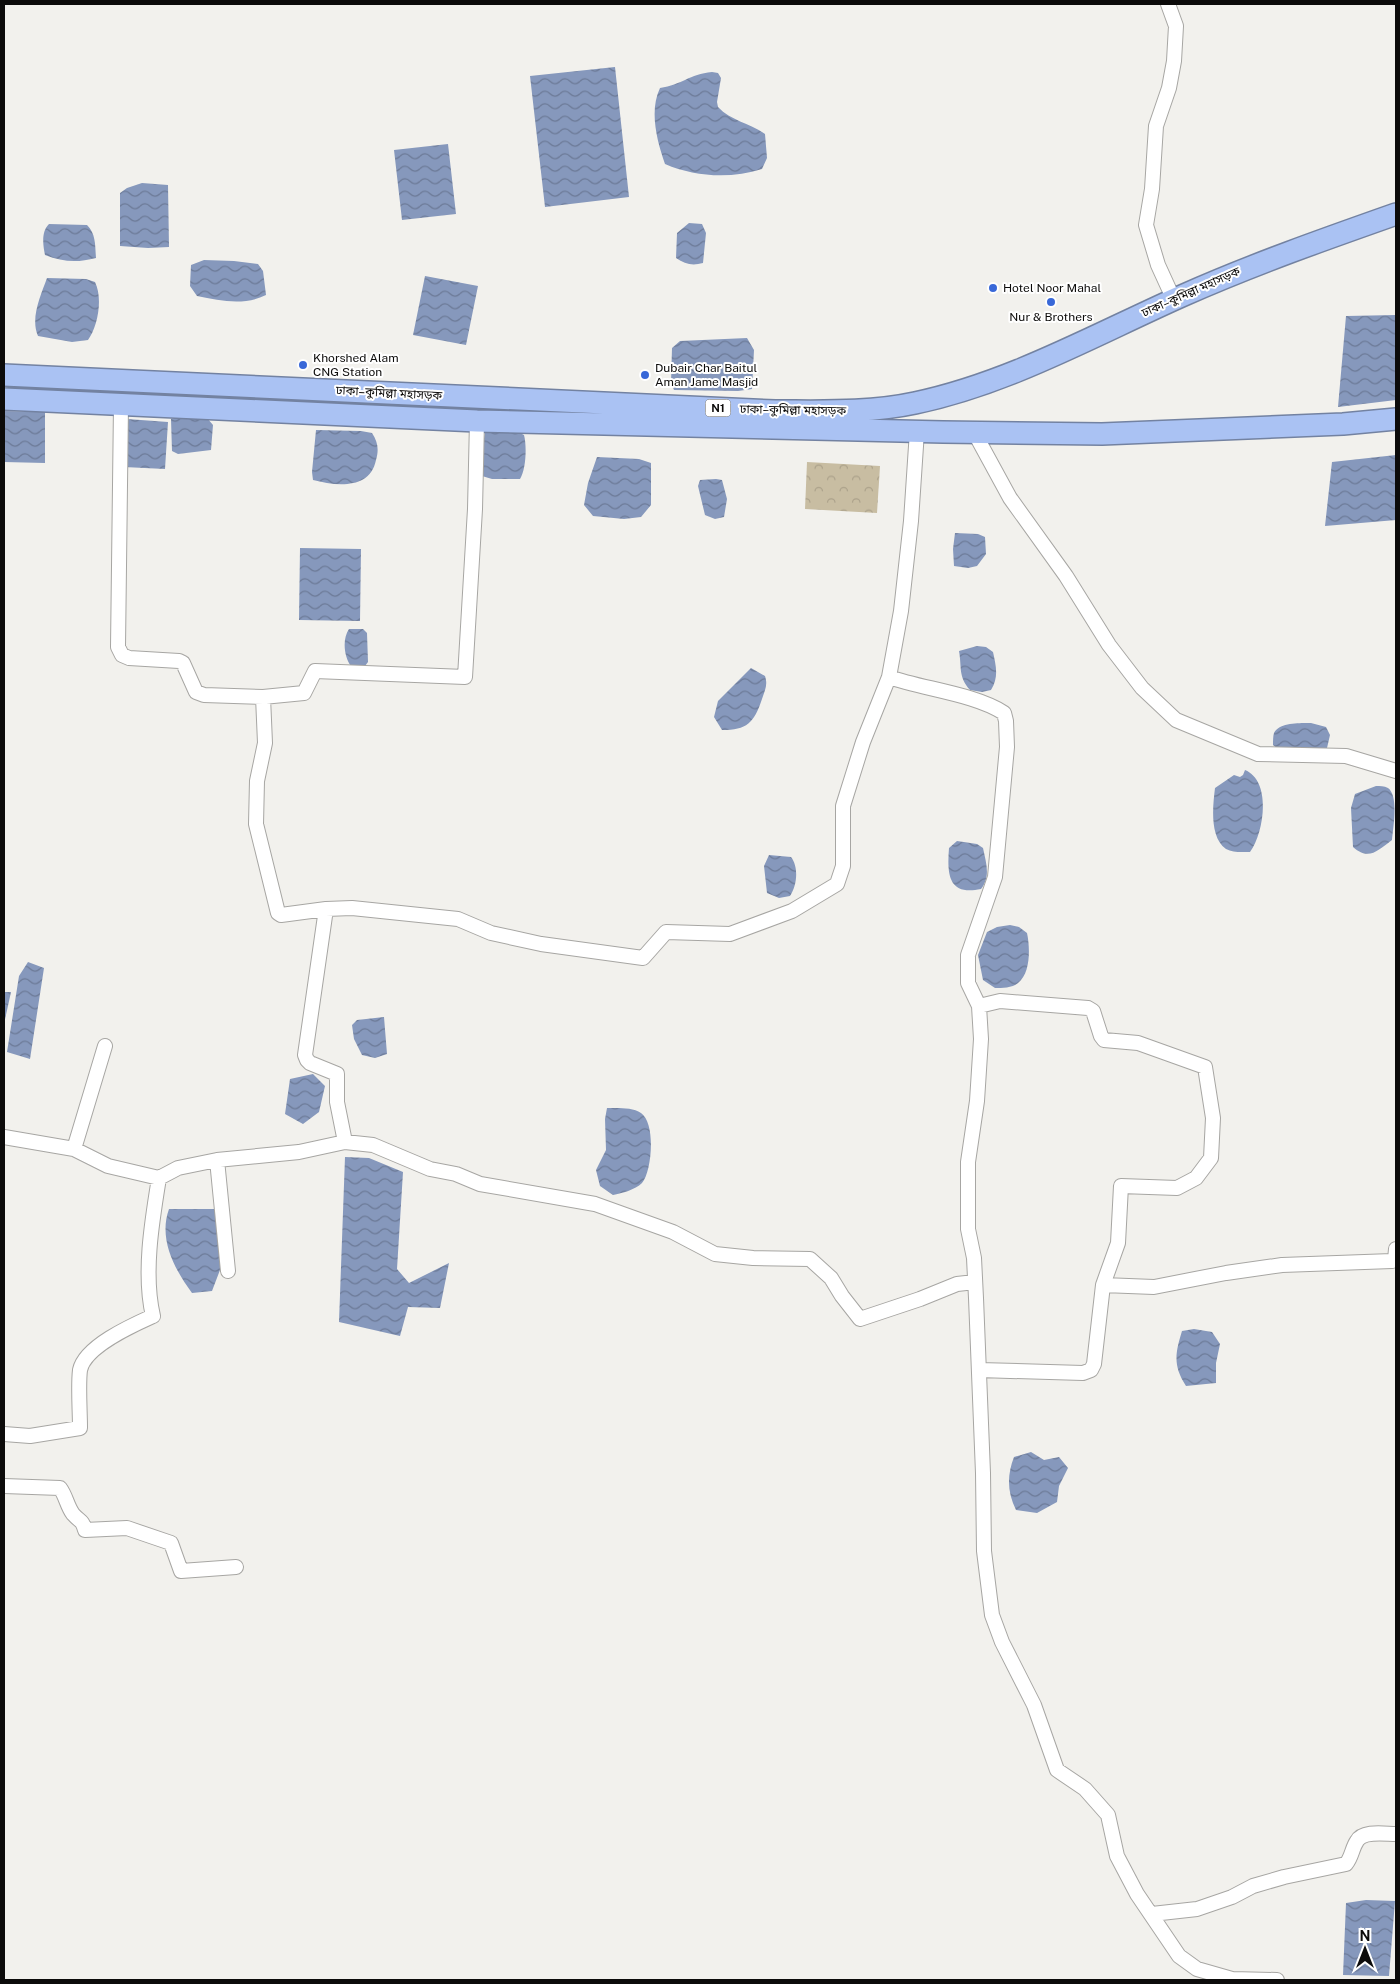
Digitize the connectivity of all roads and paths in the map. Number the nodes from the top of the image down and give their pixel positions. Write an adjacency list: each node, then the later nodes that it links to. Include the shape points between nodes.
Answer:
1 (1168, 4): 3 (street, via 1176,26 1174,61 1156,126 1146,225 1158,265)
2 (1396, 214): 3 (highway, ঢাকা–কুমিল্লা মহাসড়ক / N1, via 1245,268)
3 (1174, 300): 5 (highway, ঢাকা–কুমিল্লা মহাসড়ক / N1, via 1037,363)
4 (4, 375): 7 (highway, ঢাকা–কুমিল্লা মহাসড়ক / N1, via 775,411 845,411)
5 (943, 397): 7 (highway, ঢাকা–কুমিল্লা মহাসড়ক / N1); 12 (highway)
6 (4, 399): 8 (highway, ঢাকা–কুমিল্লা মহাসড়ক / N1)
7 (914, 404): 11 (highway)
8 (122, 405): 10 (highway, ঢাকা–কুমিল্লা মহাসড়ক / N1); 15 (street, via 118,647 122,655 130,658 183,663 200,695)
9 (1396, 419): 13 (highway, ঢাকা–কুমিল্লা মহাসড়ক / N1, via 1102,434)
10 (477, 421): 11 (highway, ঢাকা–কুমিল্লা মহাসড়ক / N1); 15 (street, via 465,677 315,671 304,693)
11 (917, 431): 12 (highway, ঢাকা–কুমিল্লা মহাসড়ক / N1); 14 (street, via 911,521)
12 (943, 432): 13 (highway, ঢাকা–কুমিল্লা মহাসড়ক / N1)
13 (974, 432): 16 (street, via 1010,498 1110,645 1142,688 1176,720 1258,754 1346,756)
14 (889, 677): 17 (street, via 863,742 843,806 843,866 837,884 792,911 730,934 666,932 643,958 541,944 491,933 458,919 352,908); 18 (street, via 944,691 1004,713 1007,747 995,877 968,955 968,983)
15 (262, 697): 17 (street, via 265,743 257,781 256,824 278,913 284,916)
16 (1396, 771)
17 (326, 909): 21 (street, via 306,1055 310,1063 337,1074 337,1102)
18 (978, 1006): 27 (street, via 981,1039 977,1101 968,1162 968,1229); 28 (street, via 1000,1001 1088,1008 1093,1010 1104,1040 1138,1043 1205,1067 1213,1118 1211,1158 1196,1178 1177,1188 1121,1186 1118,1243)
19 (105, 1046): 22 (street)
20 (4, 1137): 22 (street)
21 (345, 1142): 23 (street, via 299,1152); 27 (street, via 373,1146 430,1169 456,1174 480,1184 595,1204 673,1232 715,1254 810,1259 831,1278 860,1319 957,1284)
22 (74, 1149): 24 (street, via 108,1166)
23 (216, 1160): 24 (street, via 178,1168); 26 (street)
24 (159, 1178): 30 (street, via 151,1231 150,1300 153,1316 128,1327 88,1354 80,1369 80,1428 30,1436)
25 (1396, 1249): 28 (street, via 1392,1261 1282,1265 1226,1272 1154,1287)
26 (228, 1271)
27 (975, 1282): 29 (street)
28 (1103, 1286): 29 (street, via 1091,1370 1083,1373)
29 (979, 1370): 34 (street, via 984,1551 992,1615 1034,1705 1057,1770 1085,1789 1108,1816 1118,1856 1137,1894)
30 (4, 1434)
31 (4, 1486): 32 (street, via 60,1488 73,1514 83,1521 85,1530 127,1528 171,1543 181,1571)
32 (236, 1567)
33 (1396, 1834): 34 (street, via 1360,1837 1346,1864 1284,1876 1197,1909)
34 (1152, 1914): 35 (street, via 1179,1956 1197,1969 1232,1979)
35 (1277, 1980)

